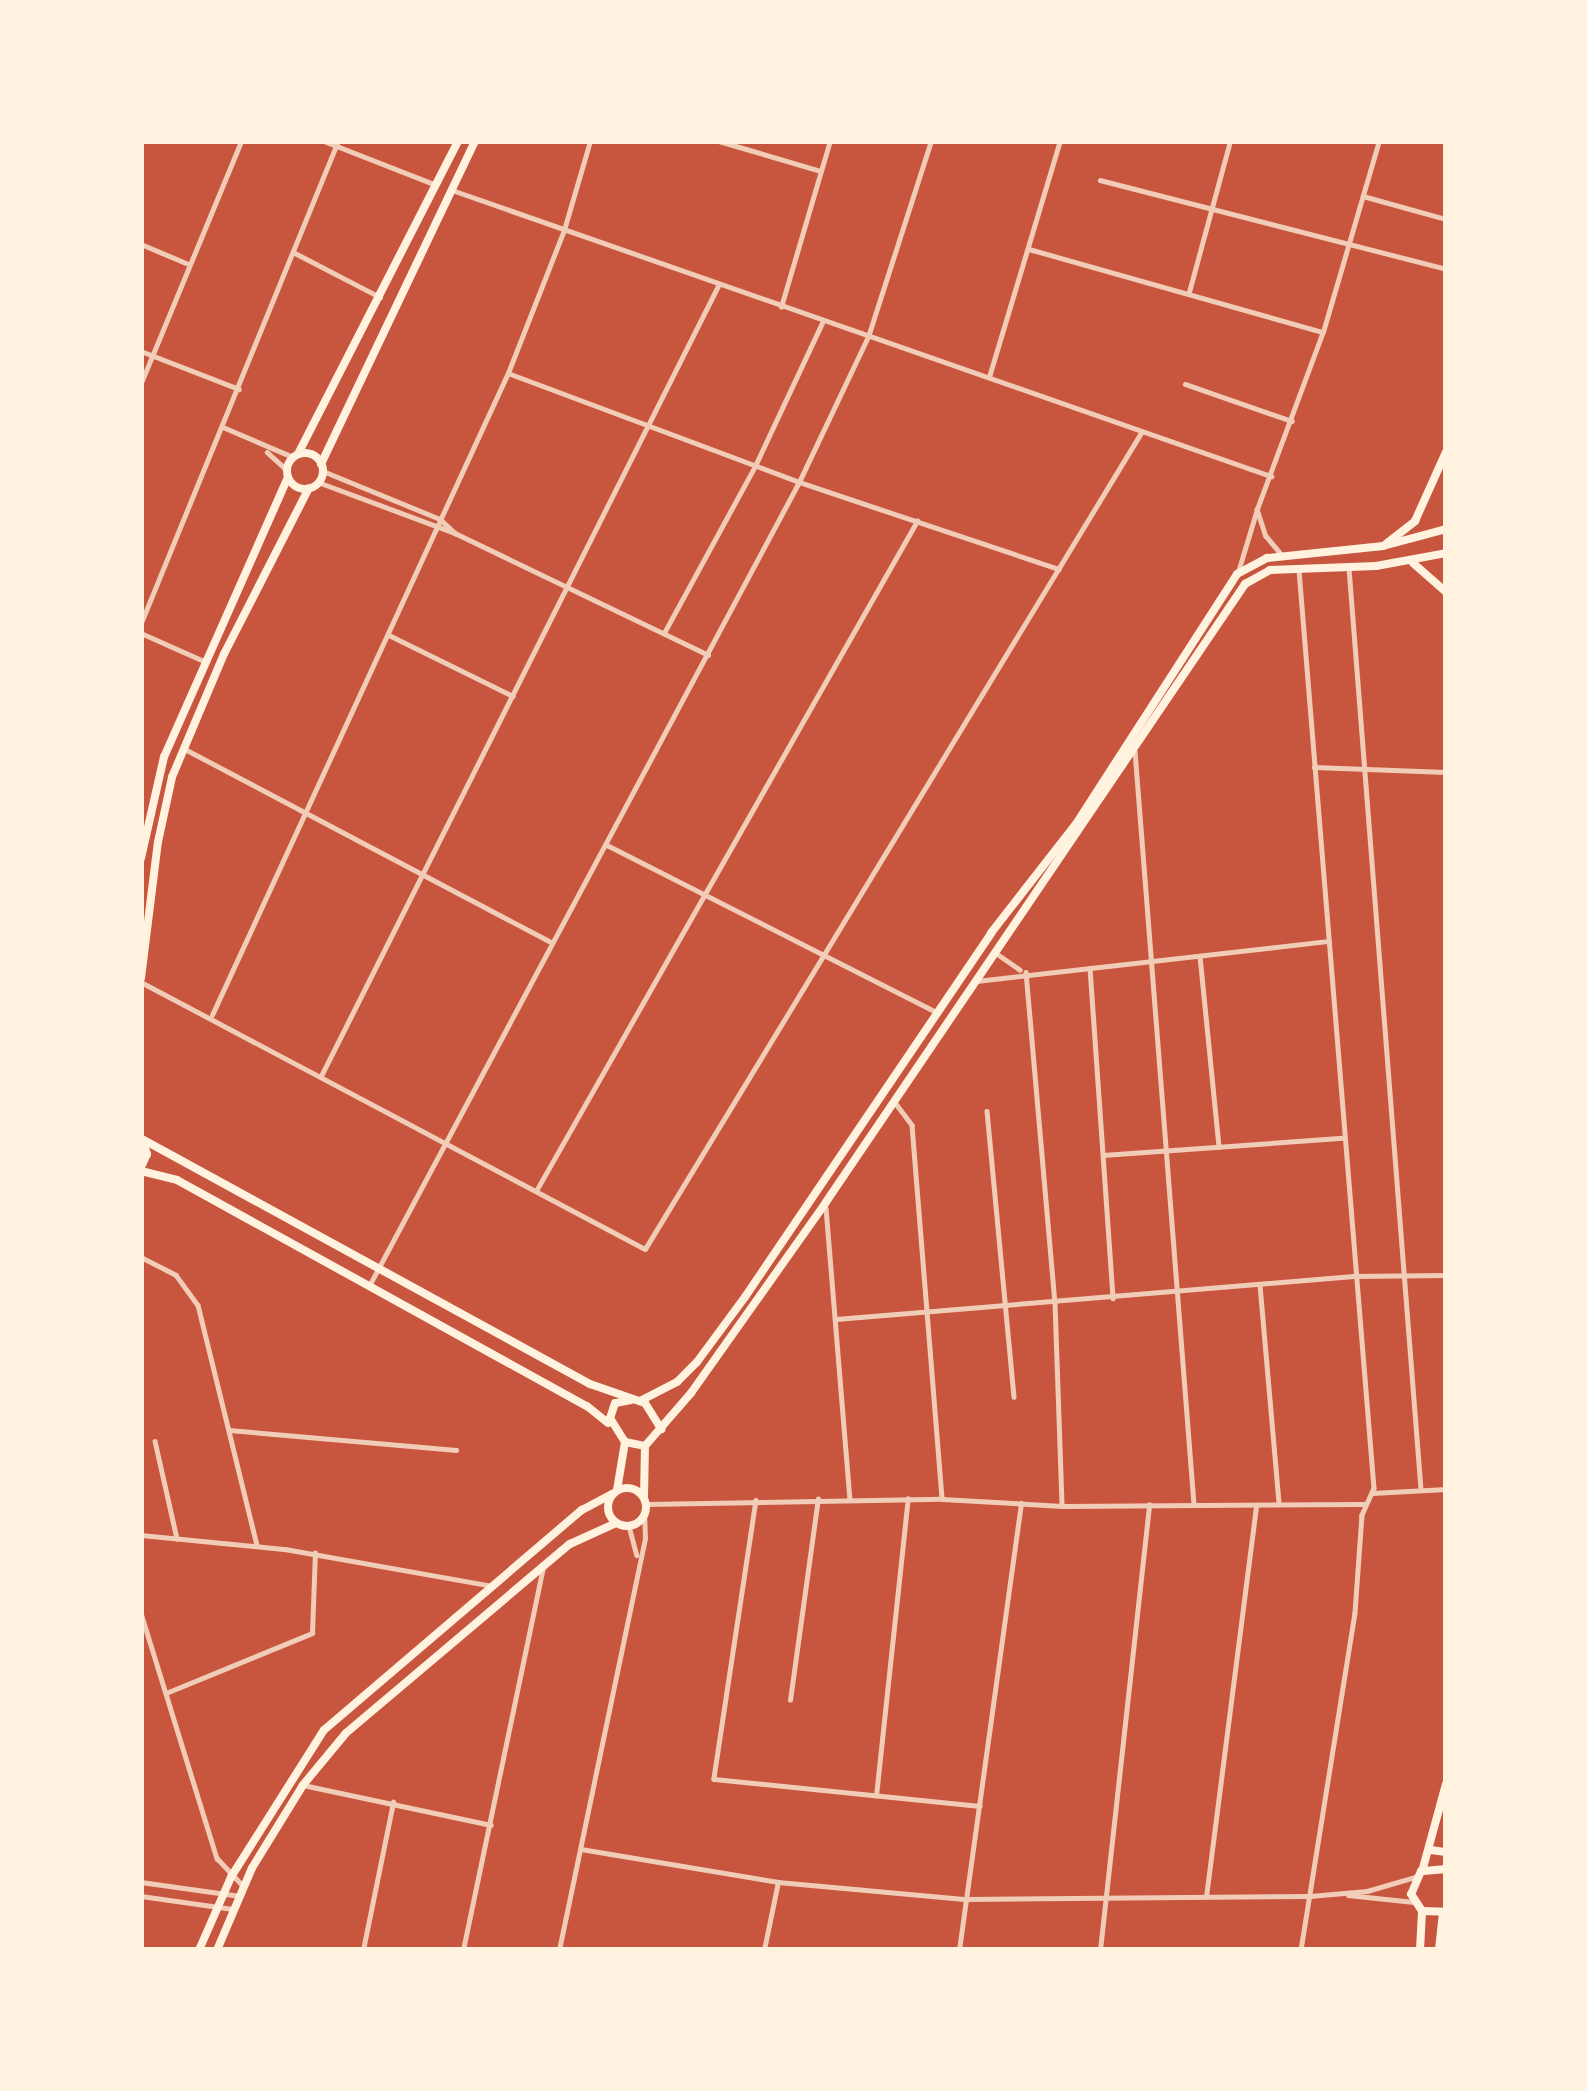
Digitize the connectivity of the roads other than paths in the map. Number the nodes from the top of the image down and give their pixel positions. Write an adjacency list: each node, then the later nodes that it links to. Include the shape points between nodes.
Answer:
1 (241, 141): 25 (street)
2 (324, 141): 12 (street)
3 (458, 141): 15 (main road)
4 (476, 141): 16 (main road)
5 (590, 141): 20 (street)
6 (718, 141): 13 (street)
7 (830, 141): 13 (street)
8 (931, 141): 33 (street)
9 (1060, 141): 23 (street)
10 (1230, 141): 18 (street)
11 (1379, 141): 17 (street)
12 (337, 143): 15 (street); 24 (street)
13 (821, 171): 30 (street)
14 (1100, 180): 18 (street)
15 (436, 185): 29 (main road)
16 (452, 190): 20 (street); 49 (main road)
17 (1363, 196): 19 (street); 22 (street)
18 (1212, 208): 22 (street); 28 (street)
19 (1446, 219)
20 (564, 230): 27 (street); 36 (street)
21 (141, 244): 25 (street)
22 (1348, 245): 26 (street); 32 (street)
23 (1029, 249): 28 (street); 37 (street)
24 (294, 253): 29 (street); 40 (street)
25 (188, 264): 35 (street)
26 (1446, 268)
27 (718, 286): 30 (street); 43 (street)
28 (1189, 293): 32 (street)
29 (380, 297): 47 (main road)
30 (782, 307): 31 (street)
31 (822, 321): 33 (street); 48 (street)
32 (1323, 332): 41 (street)
33 (868, 337): 37 (street); 52 (street)
34 (141, 351): 35 (street)
35 (153, 356): 38 (street); 40 (street)
36 (508, 374): 43 (street); 55 (street)
37 (989, 377): 44 (street)
38 (141, 383)
39 (1185, 384): 41 (street)
40 (239, 389): 42 (street)
41 (1292, 422): 51 (street)
42 (223, 428): 45 (street); 70 (street)
43 (647, 428): 48 (street); 68 (street)
44 (1141, 433): 51 (street); 65 (street)
45 (262, 448): 47 (street); 50 (street)
46 (1446, 452): 60 (main road, via 1415,520)
47 (296, 456): 49 (main road, via 311,454); 50 (main road)
48 (755, 466): 52 (street); 72 (street)
49 (322, 467): 53 (main road); 55 (street)
50 (288, 473): 53 (main road, via 294,485); 75 (main road)
51 (1271, 476): 54 (street)
52 (799, 482): 56 (street); 74 (street)
53 (314, 485): 58 (street); 77 (main road, via 249,602)
54 (1258, 509): 62 (street); 67 (street)
55 (440, 519): 58 (street); 59 (street)
56 (916, 521): 65 (street); 86 (street)
57 (1446, 529): 60 (main road)
58 (436, 530): 59 (street); 73 (street)
59 (455, 533): 68 (street)
60 (1383, 546): 62 (main road)
61 (1446, 553): 63 (main road)
62 (1282, 555): 67 (main road)
63 (1412, 562): 64 (main road); 69 (main road)
64 (1349, 568): 66 (main road); 79 (street)
65 (1059, 569): 91 (street)
66 (1299, 570): 78 (main road, via 1270,570 1245,584); 80 (street)
67 (1237, 574): 97 (main road, via 1076,824)
68 (567, 589): 72 (street); 76 (street)
69 (1446, 592)
70 (141, 622)
71 (141, 633): 75 (street)
72 (664, 633): 74 (street)
73 (389, 634): 76 (street); 82 (street)
74 (708, 656): 83 (street)
75 (204, 661): 84 (main road, via 156,777)
76 (515, 697): 85 (street)
77 (183, 748): 82 (street); 95 (main road, via 162,813)
78 (1134, 749): 89 (main road); 92 (street)
79 (1365, 766): 80 (street); 81 (street); 113 (street)
80 (1313, 767): 87 (street)
81 (1446, 772)
82 (306, 811): 85 (street); 98 (street)
83 (607, 844): 86 (street); 88 (street)
84 (141, 858)
85 (426, 872): 88 (street); 99 (street)
86 (706, 896): 91 (street); 109 (street)
87 (1329, 941): 90 (street); 103 (street)
88 (550, 942): 104 (street)
89 (995, 951): 94 (street); 96 (main road)
90 (1200, 956): 92 (street); 105 (street)
91 (826, 958): 97 (street); 109 (street, via 650,1245 638,1249)
92 (1153, 961): 93 (street); 106 (street)
93 (1090, 966): 94 (street); 107 (street)
94 (1026, 971): 96 (street); 120 (street)
95 (141, 980): 98 (street)
96 (974, 982): 100 (main road)
97 (938, 1013): 100 (main road)
98 (212, 1015): 99 (street)
99 (321, 1076): 104 (street)
100 (890, 1098): 110 (main road); 122 (street, via 912,1125); 125 (main road, via 697,1362)
101 (987, 1111): 121 (street)
102 (142, 1138): 108 (main road); 112 (main road)
103 (1342, 1138): 105 (street); 115 (street)
104 (442, 1141): 109 (street); 112 (street)
105 (1219, 1147): 106 (street)
106 (1164, 1150): 107 (street); 118 (street)
107 (1101, 1155): 119 (street)
108 (141, 1169): 117 (main road, via 177,1180)
109 (536, 1191)
110 (826, 1202): 123 (street); 127 (main road)
111 (141, 1257): 126 (street, via 176,1275 197,1305)
112 (377, 1270): 117 (street); 125 (main road, via 590,1384)
113 (1405, 1275): 114 (street); 115 (street); 134 (street)
114 (1446, 1275)
115 (1353, 1276): 116 (street); 136 (street)
116 (1260, 1285): 118 (street); 145 (street)
117 (369, 1286): 128 (main road, via 587,1406)
118 (1174, 1293): 119 (street); 144 (street)
119 (1113, 1298): 120 (street)
120 (1055, 1303): 121 (street); 149 (street)
121 (1006, 1307): 122 (street); 124 (street)
122 (929, 1313): 123 (street); 140 (street)
123 (836, 1319): 138 (street)
124 (1015, 1396)
125 (636, 1400): 127 (main road, via 654,1409); 128 (main road, via 611,1407)
126 (229, 1430): 132 (street); 155 (street)
127 (661, 1430): 131 (main road)
128 (615, 1431): 130 (main road)
129 (155, 1441): 154 (street)
130 (625, 1442): 131 (main road); 135 (main road)
131 (645, 1446): 142 (main road)
132 (456, 1450)
133 (1446, 1489): 134 (street)
134 (1420, 1490): 136 (street)
135 (614, 1492): 142 (main road, via 630,1488); 151 (main road, via 608,1513); 159 (main road)
136 (1372, 1493): 146 (street)
137 (818, 1499): 138 (street); 141 (street); 164 (street)
138 (850, 1499): 139 (street)
139 (908, 1499): 140 (street); 167 (street)
140 (942, 1499): 143 (street)
141 (756, 1500): 142 (street); 167 (street, via 714,1779)
142 (645, 1501): 150 (main road)
143 (1021, 1503): 149 (street); 169 (street)
144 (1194, 1504): 147 (street); 148 (street)
145 (1279, 1504): 146 (street); 148 (street)
146 (1364, 1504): 183 (street)
147 (1149, 1505): 149 (street); 186 (street)
148 (1256, 1505): 184 (street)
149 (1062, 1506)
150 (644, 1516): 152 (main road); 157 (street)
151 (616, 1523): 152 (main road); 158 (main road)
152 (629, 1526): 157 (street)
153 (141, 1535): 154 (street)
154 (177, 1539): 155 (street)
155 (256, 1545): 156 (street)
156 (315, 1553): 159 (street); 163 (street, via 312,1633)
157 (638, 1561): 171 (street)
158 (544, 1564): 162 (main road); 170 (street)
159 (492, 1586): 160 (main road)
160 (475, 1599): 162 (main road); 176 (main road, via 324,1730)
161 (141, 1613): 163 (street)
162 (486, 1615): 165 (main road, via 346,1732)
163 (166, 1693): 176 (street, via 211,1843)
164 (790, 1700)
165 (303, 1784): 168 (street); 179 (main road)
166 (1446, 1784): 172 (main road)
167 (876, 1796): 169 (street)
168 (393, 1802): 170 (street); 196 (street)
169 (980, 1806): 185 (street)
170 (492, 1826): 197 (street)
171 (581, 1850): 178 (street); 198 (street)
172 (1432, 1850): 173 (main road); 175 (main road)
173 (1446, 1852)
174 (1446, 1869): 175 (main road)
175 (1418, 1874): 181 (street); 187 (main road)
176 (231, 1877): 179 (street); 180 (main road)
177 (141, 1882): 180 (street)
178 (778, 1882): 185 (street); 199 (street)
179 (241, 1891): 180 (street); 189 (main road)
180 (224, 1893): 188 (main road)
181 (1342, 1894): 183 (street); 187 (street)
182 (141, 1896): 188 (street)
183 (1310, 1896): 184 (street); 202 (street)
184 (1206, 1897): 186 (street)
185 (966, 1899): 186 (street); 200 (street)
186 (1107, 1900): 201 (street)
187 (1414, 1902): 190 (main road)
188 (218, 1906): 189 (street); 194 (main road)
189 (234, 1909): 195 (main road)
190 (1422, 1911): 191 (main road); 192 (main road)
191 (1445, 1913): 193 (main road)
192 (1421, 1934): 193 (main road); 203 (main road)
193 (1440, 1935): 204 (main road)
194 (199, 1950)
195 (217, 1950)
196 (362, 1950)
197 (463, 1950)
198 (559, 1950)
199 (764, 1950)
200 (959, 1950)
201 (1100, 1950)
202 (1301, 1950)
203 (1420, 1950)
204 (1439, 1950)

